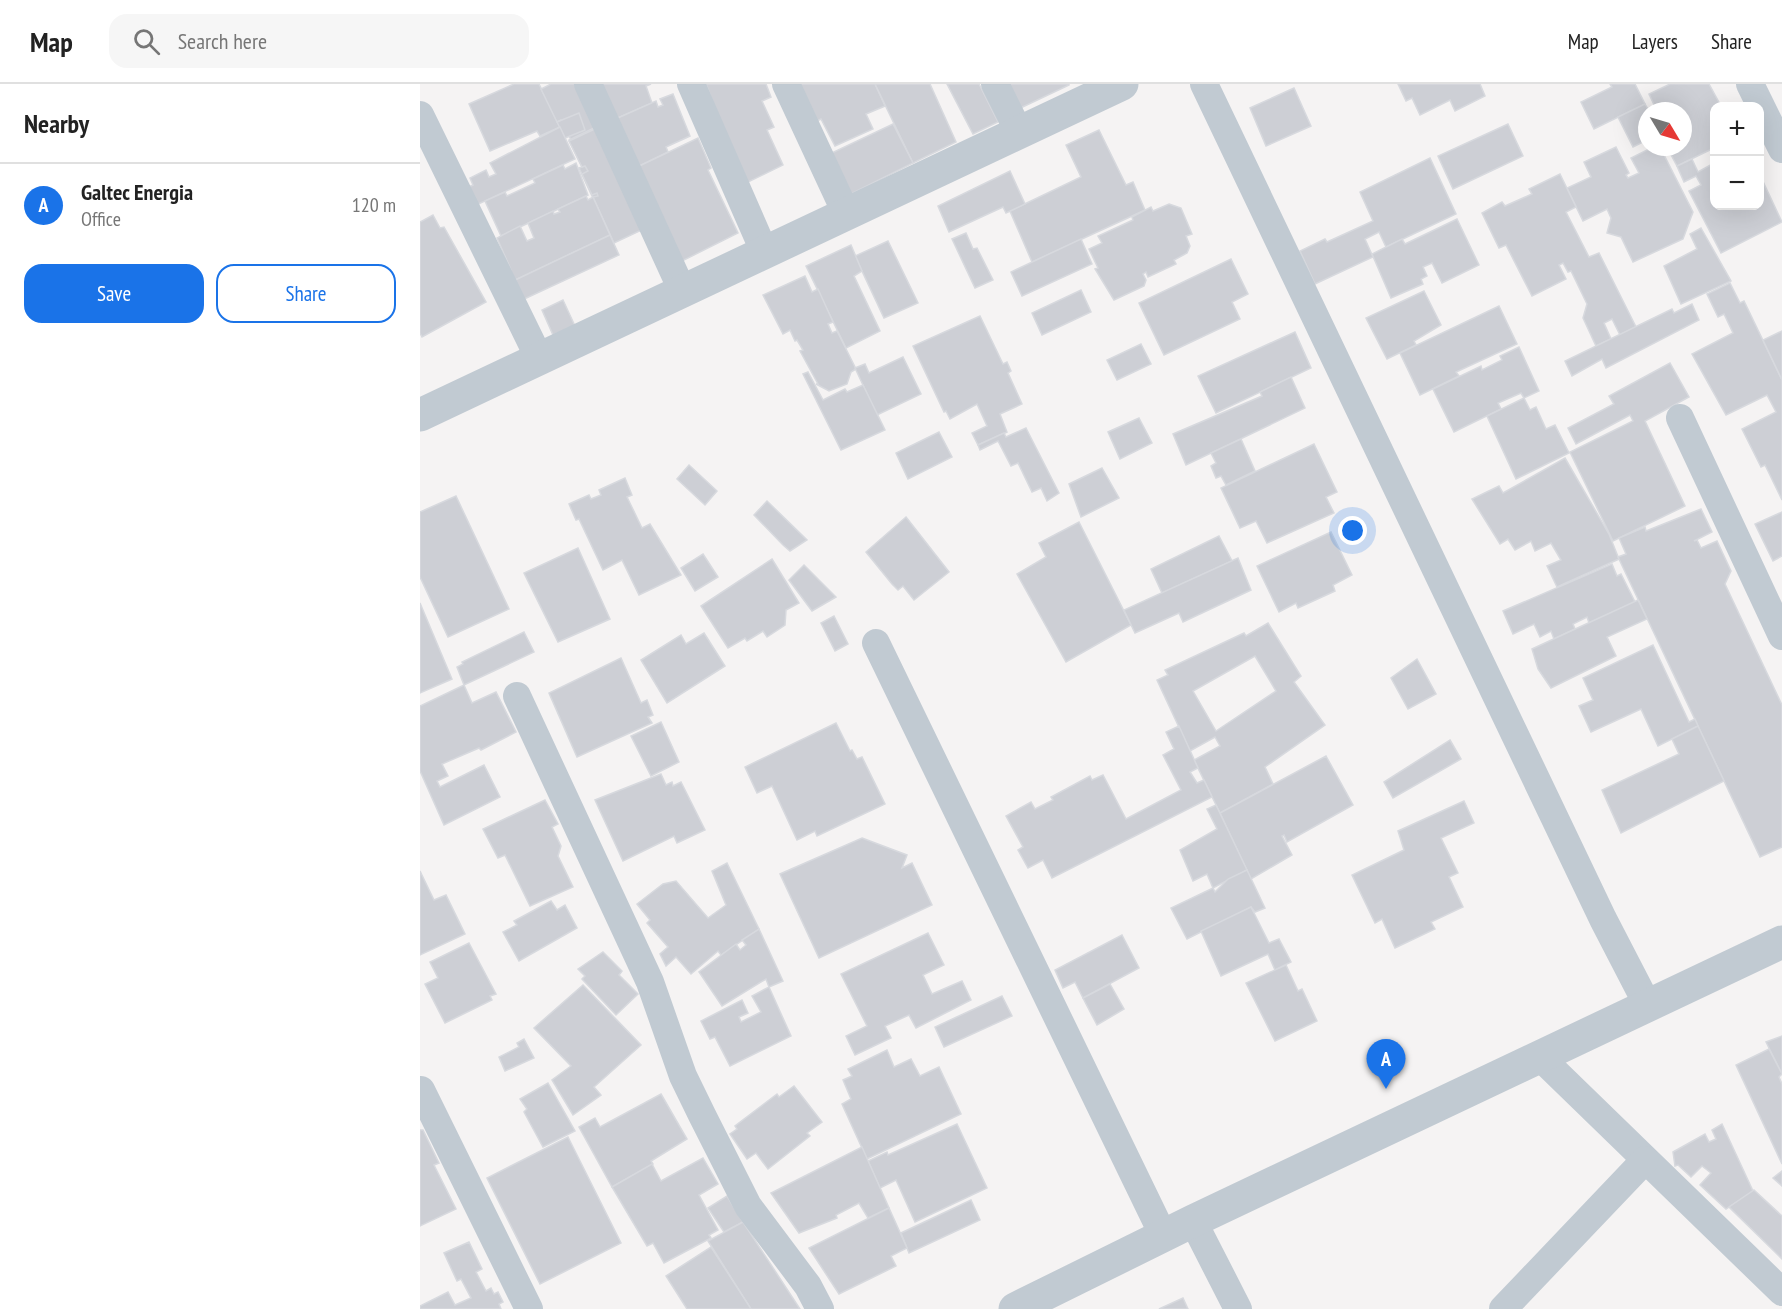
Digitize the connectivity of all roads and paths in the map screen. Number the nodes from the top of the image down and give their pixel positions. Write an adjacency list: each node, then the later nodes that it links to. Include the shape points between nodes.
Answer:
1 (588, 84): 13 (street)
2 (691, 84): 12 (street)
3 (786, 84): 11 (street)
4 (995, 84): 9 (street)
5 (1122, 84): 9 (street)
6 (1204, 84): 21 (street)
7 (1750, 84): 10 (street)
8 (420, 115): 14 (street)
9 (1020, 132): 11 (street)
10 (1782, 149)
11 (846, 213): 12 (street)
12 (764, 251): 13 (street)
13 (682, 290): 14 (street)
14 (540, 358): 15 (street)
15 (420, 415)
16 (1680, 418): 17 (street)
17 (1782, 636)
18 (876, 643): 26 (street)
19 (517, 696): 29 (street, via 650,982 683,1076 702,1115 748,1206 808,1286)
20 (1782, 942): 21 (street)
21 (1648, 1006): 22 (street)
22 (1540, 1058): 24 (street); 25 (street)
23 (421, 1090): 28 (street)
24 (1645, 1160): 27 (street); 32 (street)
25 (1193, 1221): 26 (street); 31 (street)
26 (1164, 1237): 30 (street)
27 (1782, 1292)
28 (529, 1309)
29 (820, 1309)
30 (1015, 1309)
31 (1238, 1309)
32 (1503, 1309)

